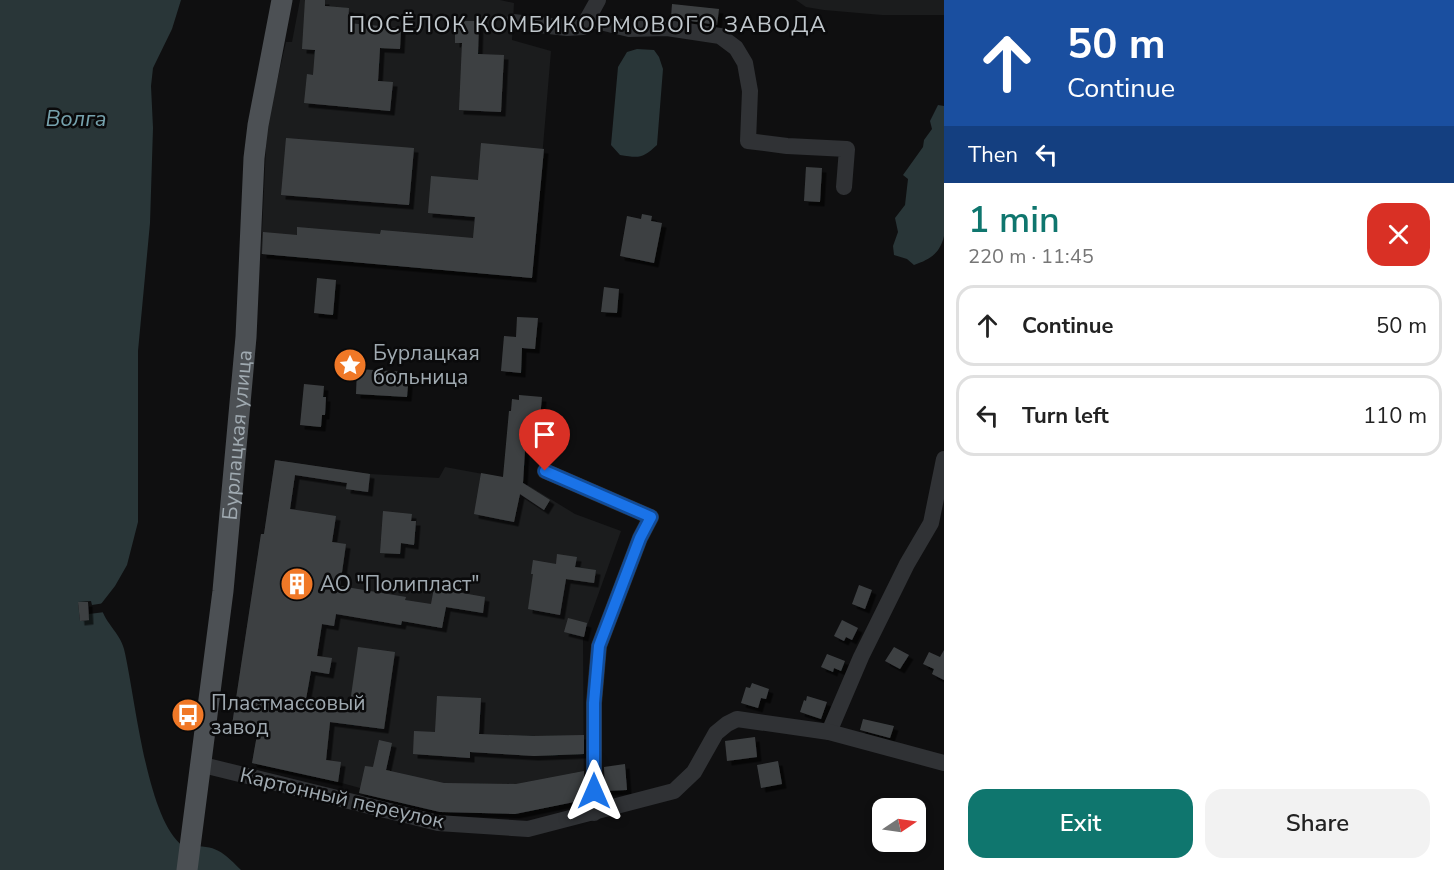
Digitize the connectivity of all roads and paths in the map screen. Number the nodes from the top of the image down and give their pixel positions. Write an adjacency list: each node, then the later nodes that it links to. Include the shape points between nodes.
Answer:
1 (282, 0): 11 (main road, Бурлацкая улица, via 254,158 246,337 223,591)
2 (598, 0): 3 (street)
3 (588, 19): 4 (street, via 583,27 567,28); 5 (street, via 629,29 667,28 720,36 736,48 745,63 750,91 748,141 847,149)
4 (513, 22)
5 (844, 187)
6 (944, 459): 8 (street)
7 (545, 471): 12 (street, via 651,517 599,646 594,703)
8 (938, 525): 9 (street, via 907,564)
9 (829, 732): 10 (street, Картонный переулок); 12 (street, Картонный переулок, via 737,719 716,733 694,772 674,790)
10 (944, 763)
11 (199, 764): 12 (street, Картонный переулок, via 438,823 528,829); 13 (main road, Бурлацкая улица)
12 (594, 813)
13 (187, 870)

